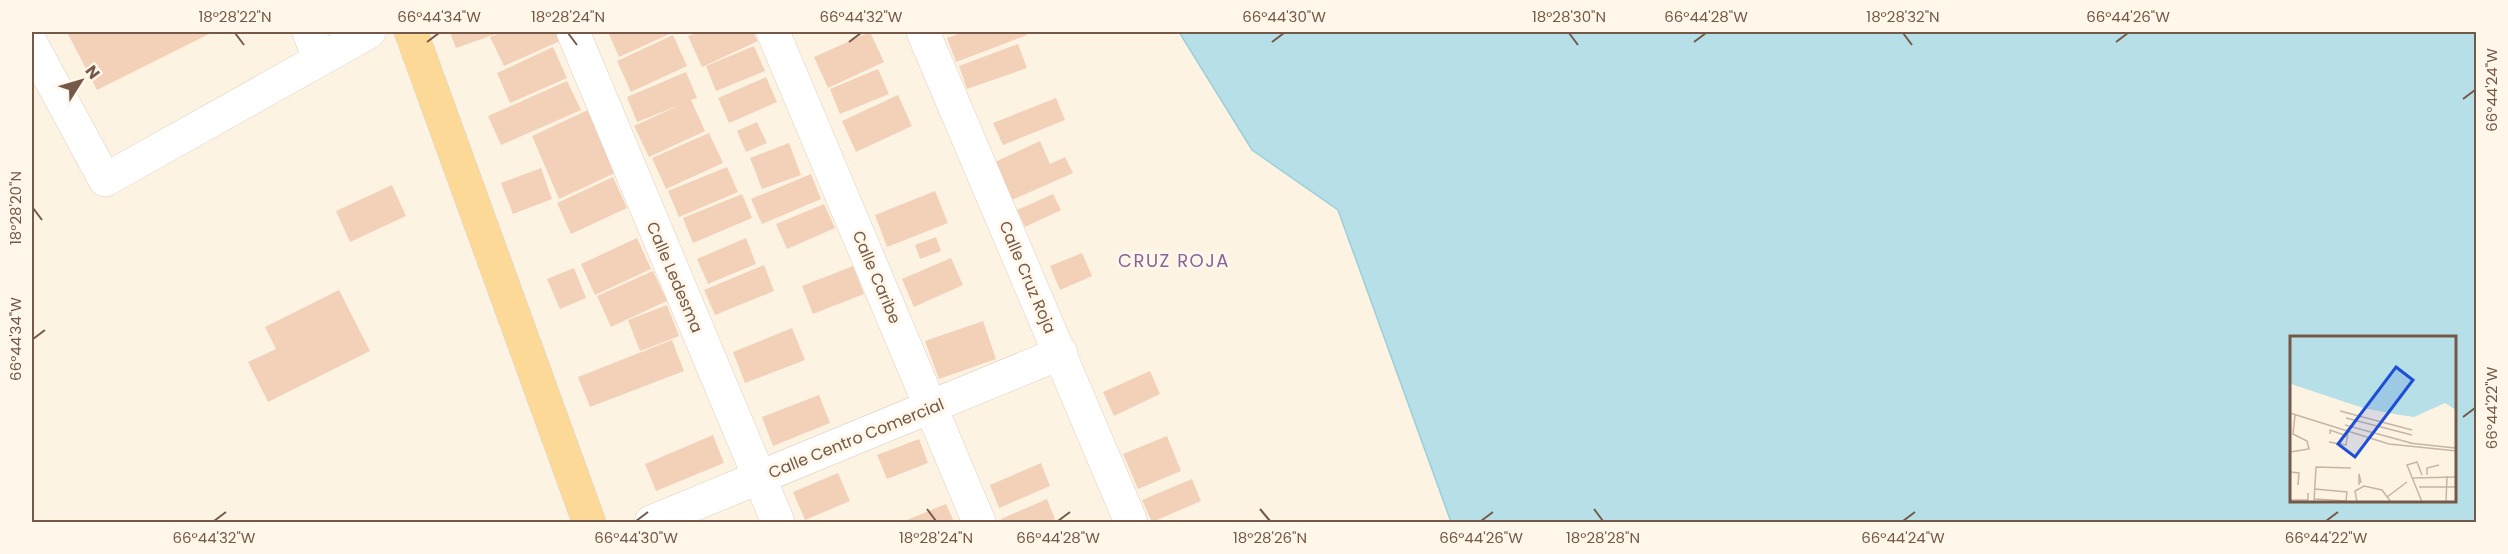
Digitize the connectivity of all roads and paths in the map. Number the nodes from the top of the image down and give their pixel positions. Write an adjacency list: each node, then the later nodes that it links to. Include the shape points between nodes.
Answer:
1 (369, 32): 7 (street)
2 (411, 32): 11 (main road)
3 (573, 32): 10 (street, Calle Ledesma)
4 (773, 32): 9 (street, Calle Caribe)
5 (923, 32): 8 (street, Calle Cruz Roja)
6 (32, 45): 7 (street, via 105,180)
7 (314, 45)
8 (1061, 353): 9 (street, Calle Centro Comercial); 15 (street, Calle Cruz Roja)
9 (932, 407): 10 (street, Calle Centro Comercial); 14 (street, Calle Caribe)
10 (759, 477): 12 (street, Calle Centro Comercial); 13 (street, Calle Ledesma)
11 (590, 522)
12 (651, 522)
13 (778, 522)
14 (979, 522)
15 (1131, 522)

